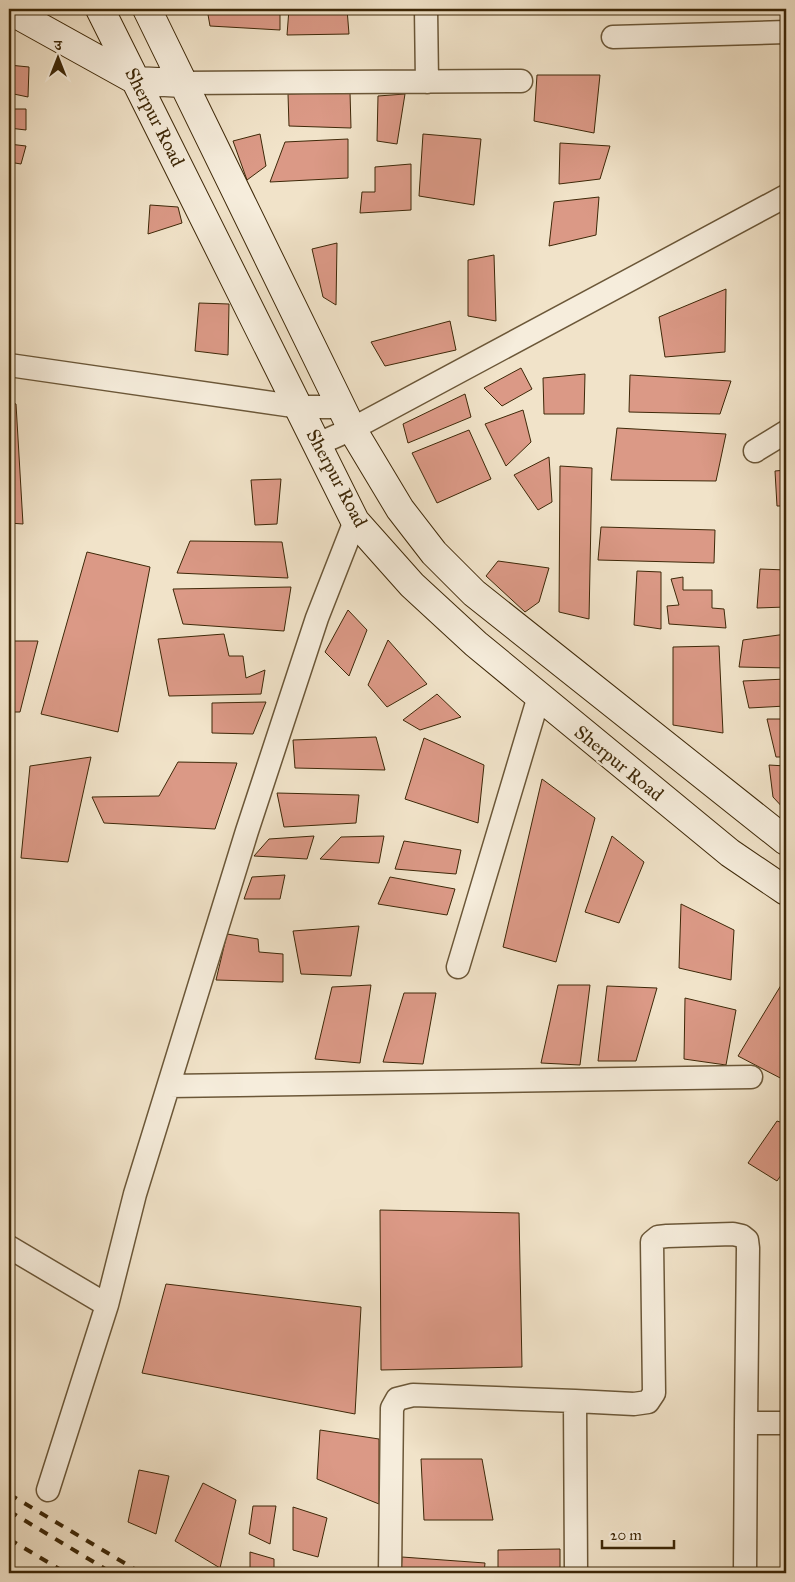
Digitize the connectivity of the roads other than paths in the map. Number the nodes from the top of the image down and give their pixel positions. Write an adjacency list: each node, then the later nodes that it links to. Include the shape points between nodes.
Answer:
1 (100, 9): 7 (street, Sherpur Road)
2 (147, 9): 10 (street, Sherpur Road)
3 (426, 9): 9 (street)
4 (9, 10): 7 (street)
5 (786, 32): 6 (street)
6 (612, 37)
7 (138, 81): 10 (street); 13 (street, Sherpur Road)
8 (521, 81): 9 (street)
9 (427, 82): 10 (street)
10 (182, 83): 14 (street, Sherpur Road)
11 (786, 196): 14 (street)
12 (9, 365): 13 (street)
13 (300, 407): 14 (street); 16 (street, Sherpur Road)
14 (347, 418): 16 (street); 20 (street, Sherpur Road, via 400,509 434,553 474,594)
15 (786, 432): 17 (street)
16 (318, 444): 18 (street, Sherpur Road)
17 (755, 451)
18 (355, 521): 19 (street, Sherpur Road, via 412,586); 24 (street, via 317,618 247,831)
19 (539, 696): 21 (street, Sherpur Road, via 730,854); 22 (street)
20 (786, 841)
21 (786, 891)
22 (458, 967)
23 (751, 1077): 24 (street)
24 (169, 1086): 26 (street, via 135,1194)
25 (9, 1247): 26 (street)
26 (107, 1305): 30 (street)
27 (574, 1401): 28 (street, via 648,1402 654,1393 652,1242 667,1236 733,1234 747,1240 748,1248); 31 (street, via 413,1395 397,1399 392,1408); 32 (street)
28 (746, 1423): 29 (street); 33 (street)
29 (786, 1423)
30 (48, 1490)
31 (390, 1573)
32 (576, 1573)
33 (745, 1573)

